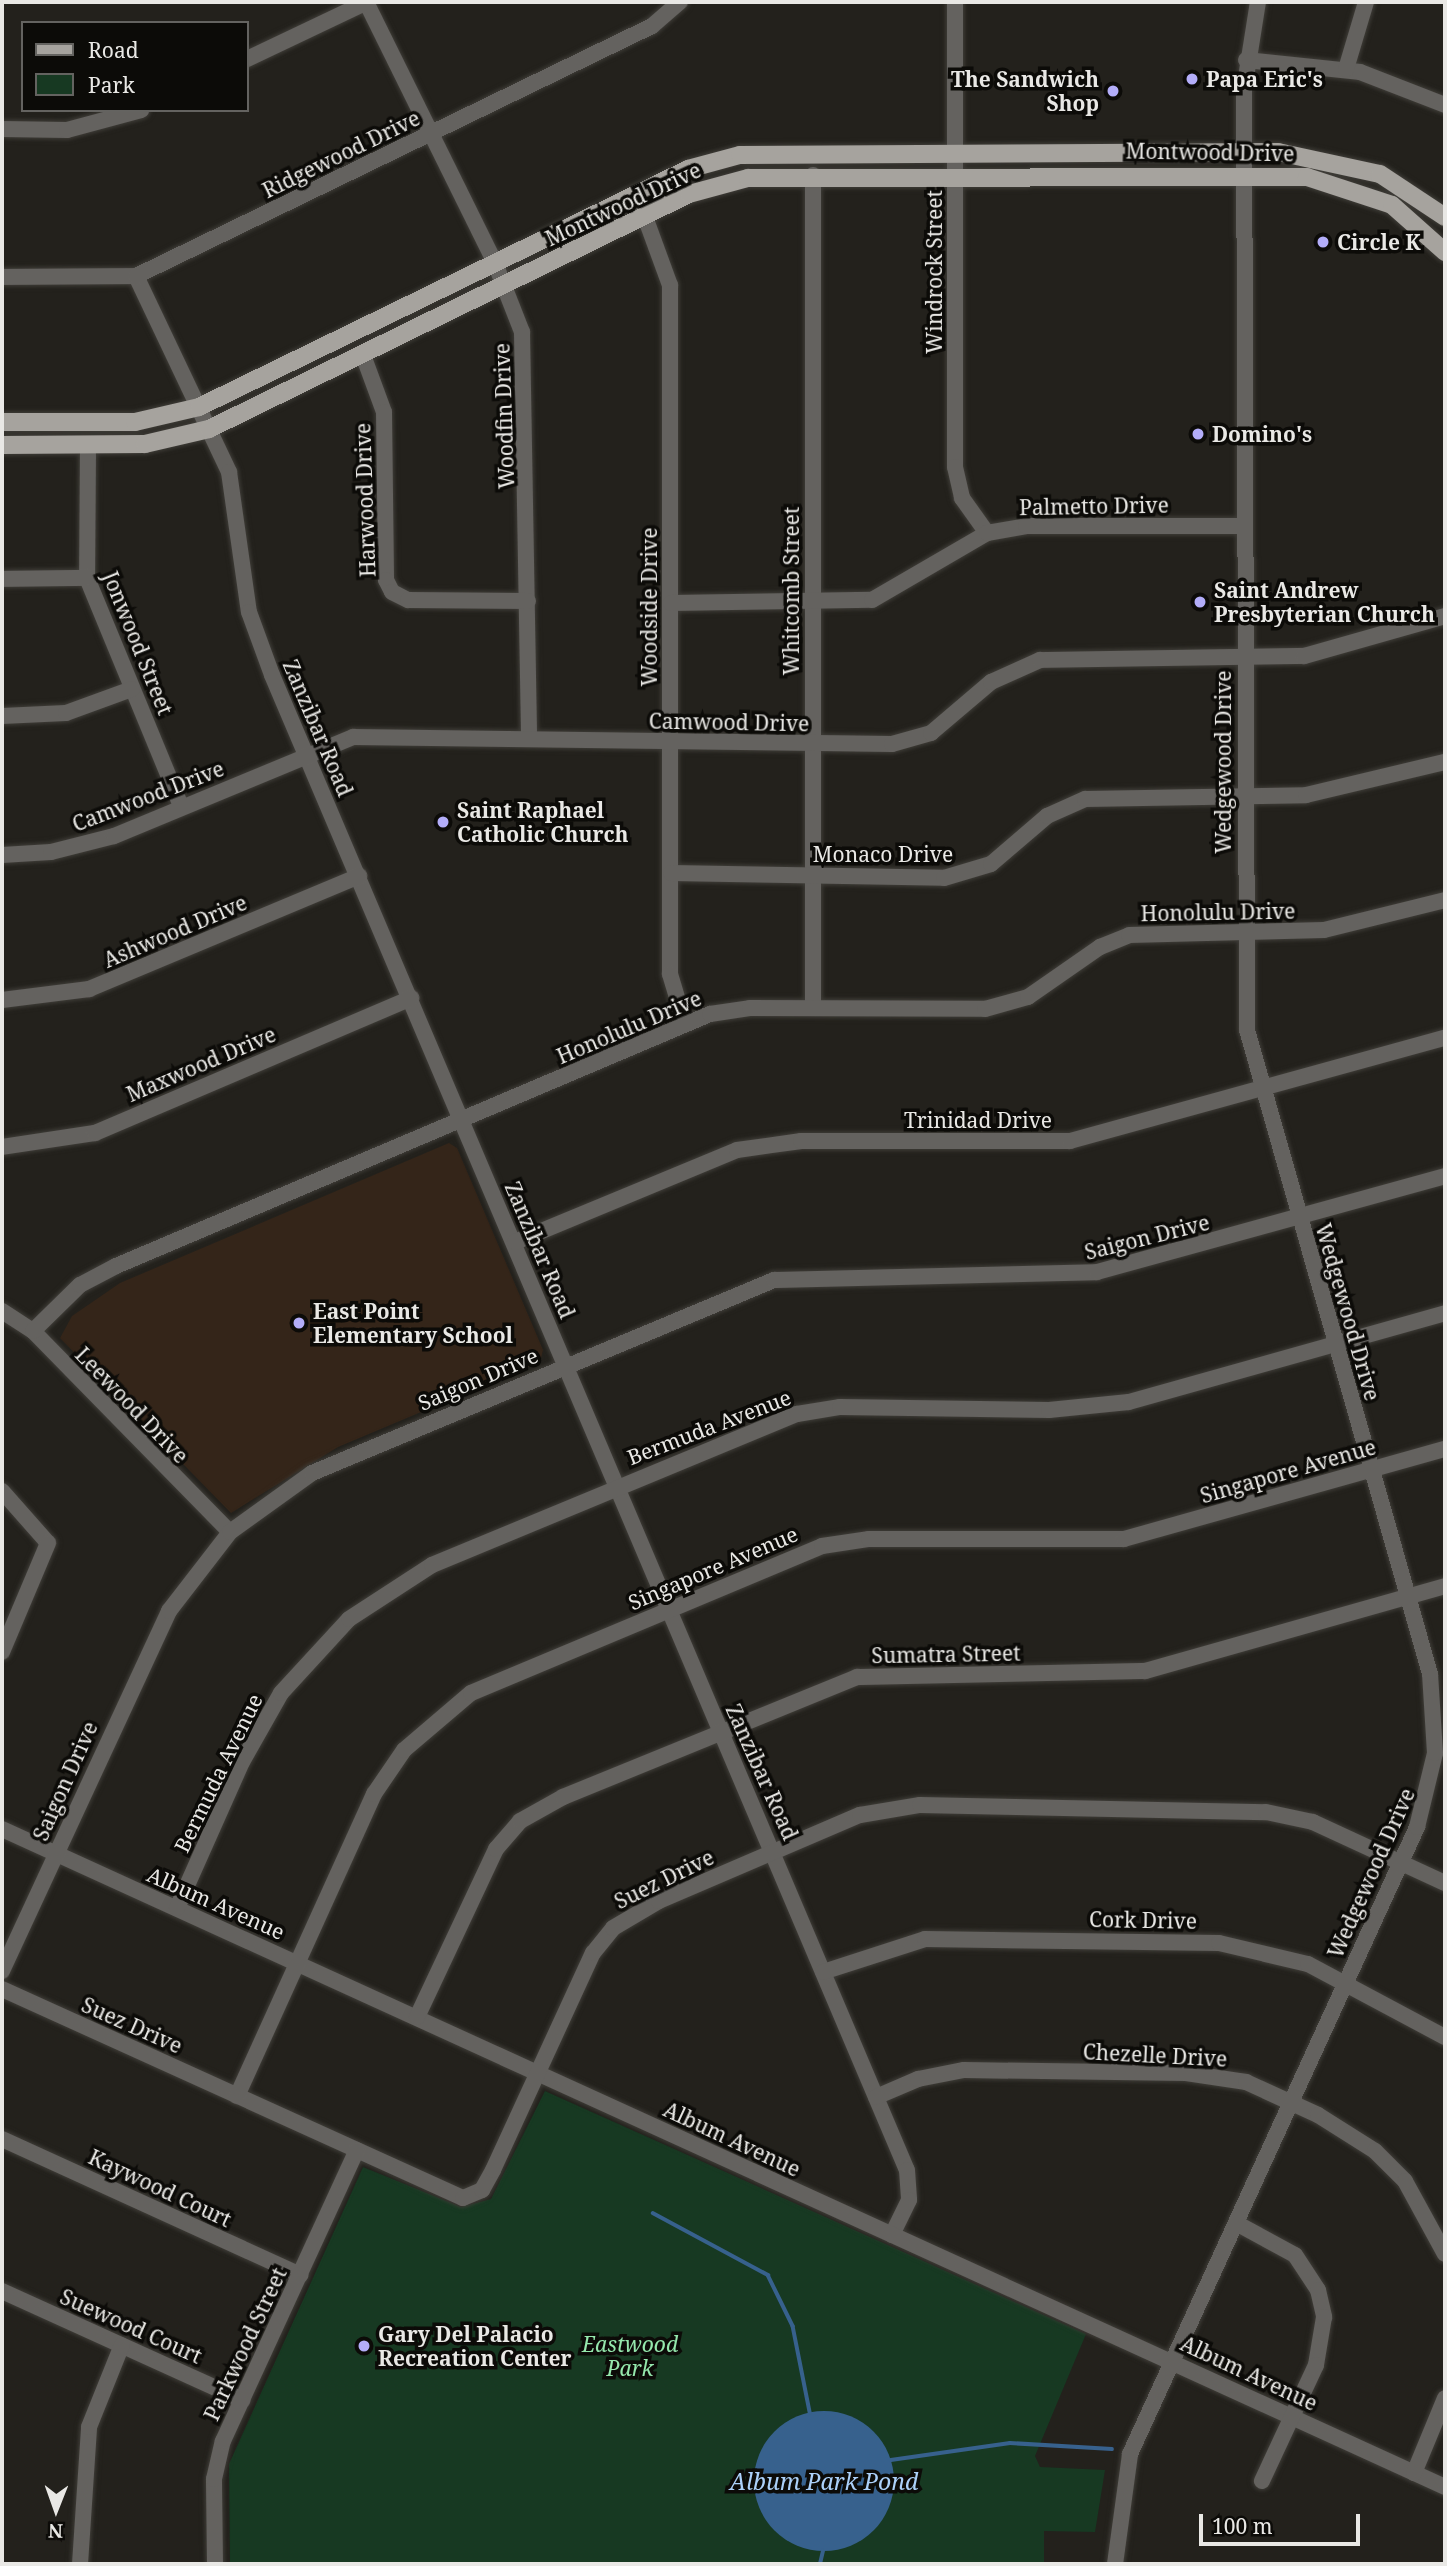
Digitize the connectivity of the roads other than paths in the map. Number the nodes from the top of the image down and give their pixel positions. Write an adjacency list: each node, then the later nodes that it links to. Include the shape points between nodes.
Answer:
1 (367, 2): 6 (street); 12 (street, Woodfin Drive)
2 (680, 2): 12 (street, Ridgewood Drive, via 652,26)
3 (955, 2): 13 (street, Windrock Street)
4 (1258, 2): 7 (street, Wedgewood Drive)
5 (1366, 2): 8 (street)
6 (248, 59)
7 (1246, 60): 8 (street); 15 (street, Wedgewood Drive)
8 (1346, 69): 9 (street)
9 (1445, 105)
10 (134, 112): 11 (street, via 76,129)
11 (2, 129)
12 (431, 134): 24 (street, Woodfin Drive); 25 (street, Ridgewood Drive)
13 (955, 150): 14 (main road, Montwood Drive); 18 (street, Windrock Street); 20 (main road, Montwood Drive, via 740,155 688,169)
14 (1089, 150): 15 (main road, Montwood Drive); 19 (main road)
15 (1245, 150): 16 (street, Wedgewood Drive); 22 (main road, Montwood Drive, via 1359,167 1406,188)
16 (1244, 172): 19 (main road, Montwood Drive); 23 (main road, Montwood Drive, via 1307,177 1368,193 1408,216); 34 (street, Wedgewood Drive)
17 (813, 174): 18 (main road, Montwood Drive); 21 (main road, Montwood Drive, via 723,183); 40 (street, Whitcomb Street)
18 (955, 174): 19 (main road, Montwood Drive); 35 (street, Windrock Street, via 955,467 968,510)
19 (1089, 174)
20 (637, 195): 21 (street, Woodside Drive); 24 (main road, Montwood Drive)
21 (647, 216): 27 (main road, Montwood Drive); 39 (street, Woodside Drive, via 670,285)
22 (1445, 217)
23 (1445, 253)
24 (495, 263): 27 (street, Woodfin Drive); 29 (main road, Montwood Drive)
25 (136, 276): 26 (street, Ridgewood Drive); 29 (street, Zanzibar Road)
26 (2, 277)
27 (505, 285): 28 (main road, Montwood Drive); 38 (street, Woodfin Drive, via 527,366)
28 (363, 355): 31 (main road, Montwood Drive); 38 (street, Harwood Drive, via 384,412 386,580 392,592 408,600)
29 (199, 407): 30 (main road, Montwood Drive, via 135,422); 31 (street, Zanzibar Road)
30 (2, 422)
31 (208, 429): 33 (main road, Montwood Drive, via 145,443); 48 (street, Zanzibar Road, via 237,498 249,612)
32 (2, 445): 33 (main road, Montwood Drive)
33 (88, 446): 36 (street, Jonwood Street)
34 (1244, 526): 35 (street, Palmetto Drive, via 1026,526); 42 (street, Wedgewood Drive)
35 (986, 533): 40 (street, Palmetto Drive, via 889,594)
36 (87, 578): 37 (street); 43 (street, Jonwood Street)
37 (2, 579)
38 (528, 601): 45 (street, Woodfin Drive)
39 (671, 603): 40 (street, Palmetto Drive); 46 (street, Woodside Drive)
40 (812, 604): 47 (street, Whitcomb Street)
41 (1445, 616): 42 (street, Camwood Drive, via 1311,654)
42 (1244, 658): 47 (street, Camwood Drive, via 1040,660 1001,676 946,724 912,740); 50 (street, Wedgewood Drive)
43 (132, 689): 44 (street, via 66,713); 51 (street, Jonwood Street)
44 (2, 716)
45 (529, 738): 46 (street, Camwood Drive); 48 (street, Camwood Drive, via 364,736)
46 (670, 742): 47 (street, Camwood Drive); 53 (street, Woodside Drive)
47 (812, 744): 54 (street, Whitcomb Street)
48 (306, 755): 51 (street, Camwood Drive); 55 (street, Zanzibar Road)
49 (1445, 762): 50 (street, Monaco Drive, via 1332,792)
50 (1244, 795): 54 (street, Monaco Drive, via 1085,799 1047,816 991,864 959,876); 57 (street, Wedgewood Drive)
51 (181, 806): 52 (street, Camwood Drive, via 77,847)
52 (2, 855)
53 (671, 873): 54 (street, Monaco Drive); 61 (street, Woodside Drive, via 670,974)
54 (813, 875): 60 (street, Whitcomb Street)
55 (359, 876): 58 (street, Zanzibar Road); 59 (street, Ashwood Drive, via 89,989)
56 (1445, 900): 57 (street, Honolulu Drive, via 1324,930)
57 (1244, 933): 60 (street, Honolulu Drive, via 1129,935 1100,947 1028,997 985,1009); 63 (street, Wedgewood Drive, via 1247,1030)
58 (411, 998): 64 (street, Zanzibar Road); 65 (street, Maxwood Drive, via 95,1133)
59 (2, 1000)
60 (813, 1007): 61 (street, Honolulu Drive, via 730,1010)
61 (685, 1024): 64 (street, Honolulu Drive)
62 (1445, 1038): 63 (street, Trinidad Drive)
63 (1263, 1089): 67 (street, Wedgewood Drive); 68 (street, Trinidad Drive, via 1070,1141 767,1143 716,1157)
64 (462, 1120): 68 (street, Zanzibar Road); 71 (street, Honolulu Drive, via 116,1266 80,1285)
65 (2, 1147)
66 (1445, 1176): 67 (street, Saigon Drive)
67 (1298, 1216): 72 (street, Wedgewood Drive); 73 (street, Saigon Drive, via 1076,1275 824,1274 774,1280)
68 (515, 1242): 73 (street, Zanzibar Road)
69 (2, 1311): 71 (street, Leewood Drive)
70 (1445, 1313): 72 (street, Bermuda Avenue)
71 (33, 1331): 78 (street, Leewood Drive)
72 (1337, 1344): 75 (street, Wedgewood Drive); 76 (street, Bermuda Avenue, via 1160,1395 1084,1408 806,1412)
73 (566, 1365): 76 (street, Zanzibar Road); 78 (street, Saigon Drive, via 312,1474)
74 (1445, 1449): 75 (street, Singapore Avenue)
75 (1372, 1470): 80 (street, Wedgewood Drive); 81 (street, Singapore Avenue, via 1124,1539 839,1542)
76 (617, 1485): 81 (street, Zanzibar Road); 90 (street, Bermuda Avenue, via 432,1564 349,1619 297,1672 262,1721)
77 (2, 1491): 82 (street, via 48,1543)
78 (230, 1531): 87 (street, Saigon Drive, via 160,1626)
79 (1445, 1586): 80 (street, Sumatra Street)
80 (1409, 1596): 83 (street, Sumatra Street, via 1135,1672 857,1677); 84 (street, Wedgewood Drive, via 1434,1693)
81 (669, 1609): 83 (street, Zanzibar Road); 91 (street, Singapore Avenue, via 481,1688 439,1714 374,1794)
82 (2, 1653)
83 (721, 1731): 86 (street, Zanzibar Road); 96 (street, Sumatra Street, via 520,1821 486,1867)
84 (1440, 1753): 88 (street, Wedgewood Drive, via 1431,1790)
85 (2, 1829): 87 (street, Album Avenue)
86 (774, 1853): 88 (street, Suez Drive, via 871,1812 1001,1806 1266,1812 1313,1822); 93 (street, Zanzibar Road); 98 (street, Suez Drive, via 659,1901 613,1928 593,1954)
87 (56, 1854): 90 (street, Album Avenue); 92 (street, Saigon Drive)
88 (1402, 1861): 89 (street, Suez Drive); 94 (street, Wedgewood Drive)
89 (1445, 1883)
90 (177, 1908): 91 (street, Album Avenue)
91 (296, 1962): 96 (street, Album Avenue); 99 (street, Singapore Avenue)
92 (2, 1971)
93 (823, 1972): 94 (street, Cork Drive, via 914,1941 1031,1939 1248,1946); 100 (street, Zanzibar Road)
94 (1346, 1982): 97 (street, Cork Drive); 101 (street, Wedgewood Drive)
95 (2, 1989): 99 (street, Suez Drive)
96 (417, 2017): 98 (street, Album Avenue)
97 (1445, 2037)
98 (537, 2073): 103 (street, Suez Drive, via 494,2170 471,2197); 105 (street, Album Avenue)
99 (237, 2096): 103 (street, Suez Drive)
100 (876, 2096): 101 (street, Chezelle Drive, via 944,2072 1048,2071 1215,2075); 105 (street, Zanzibar Road, via 910,2183)
101 (1291, 2102): 104 (street, Wedgewood Drive); 106 (street, Chezelle Drive, via 1359,2139 1390,2164 1423,2207)
102 (2, 2139): 107 (street, Kaywood Court)
103 (357, 2151): 107 (street, Parkwood Street)
104 (1236, 2223): 110 (street, Wedgewood Drive); 113 (street, via 1295,2255 1321,2303 1321,2346)
105 (892, 2235): 110 (street, Album Avenue)
106 (1445, 2254)
107 (300, 2275): 112 (street, Parkwood Street)
108 (2, 2291): 109 (street, Suewood Court)
109 (122, 2345): 112 (street, Suewood Court); 117 (street, via 89,2427)
110 (1174, 2361): 113 (street, Album Avenue); 119 (street, Wedgewood Drive, via 1124,2475)
111 (1445, 2398): 114 (street)
112 (242, 2400): 118 (street, Parkwood Street, via 217,2461)
113 (1292, 2417): 114 (street, Album Avenue); 115 (street)
114 (1414, 2473): 116 (street, Album Avenue)
115 (1262, 2481)
116 (1445, 2487)
117 (80, 2564)
118 (215, 2564)
119 (1115, 2564)

